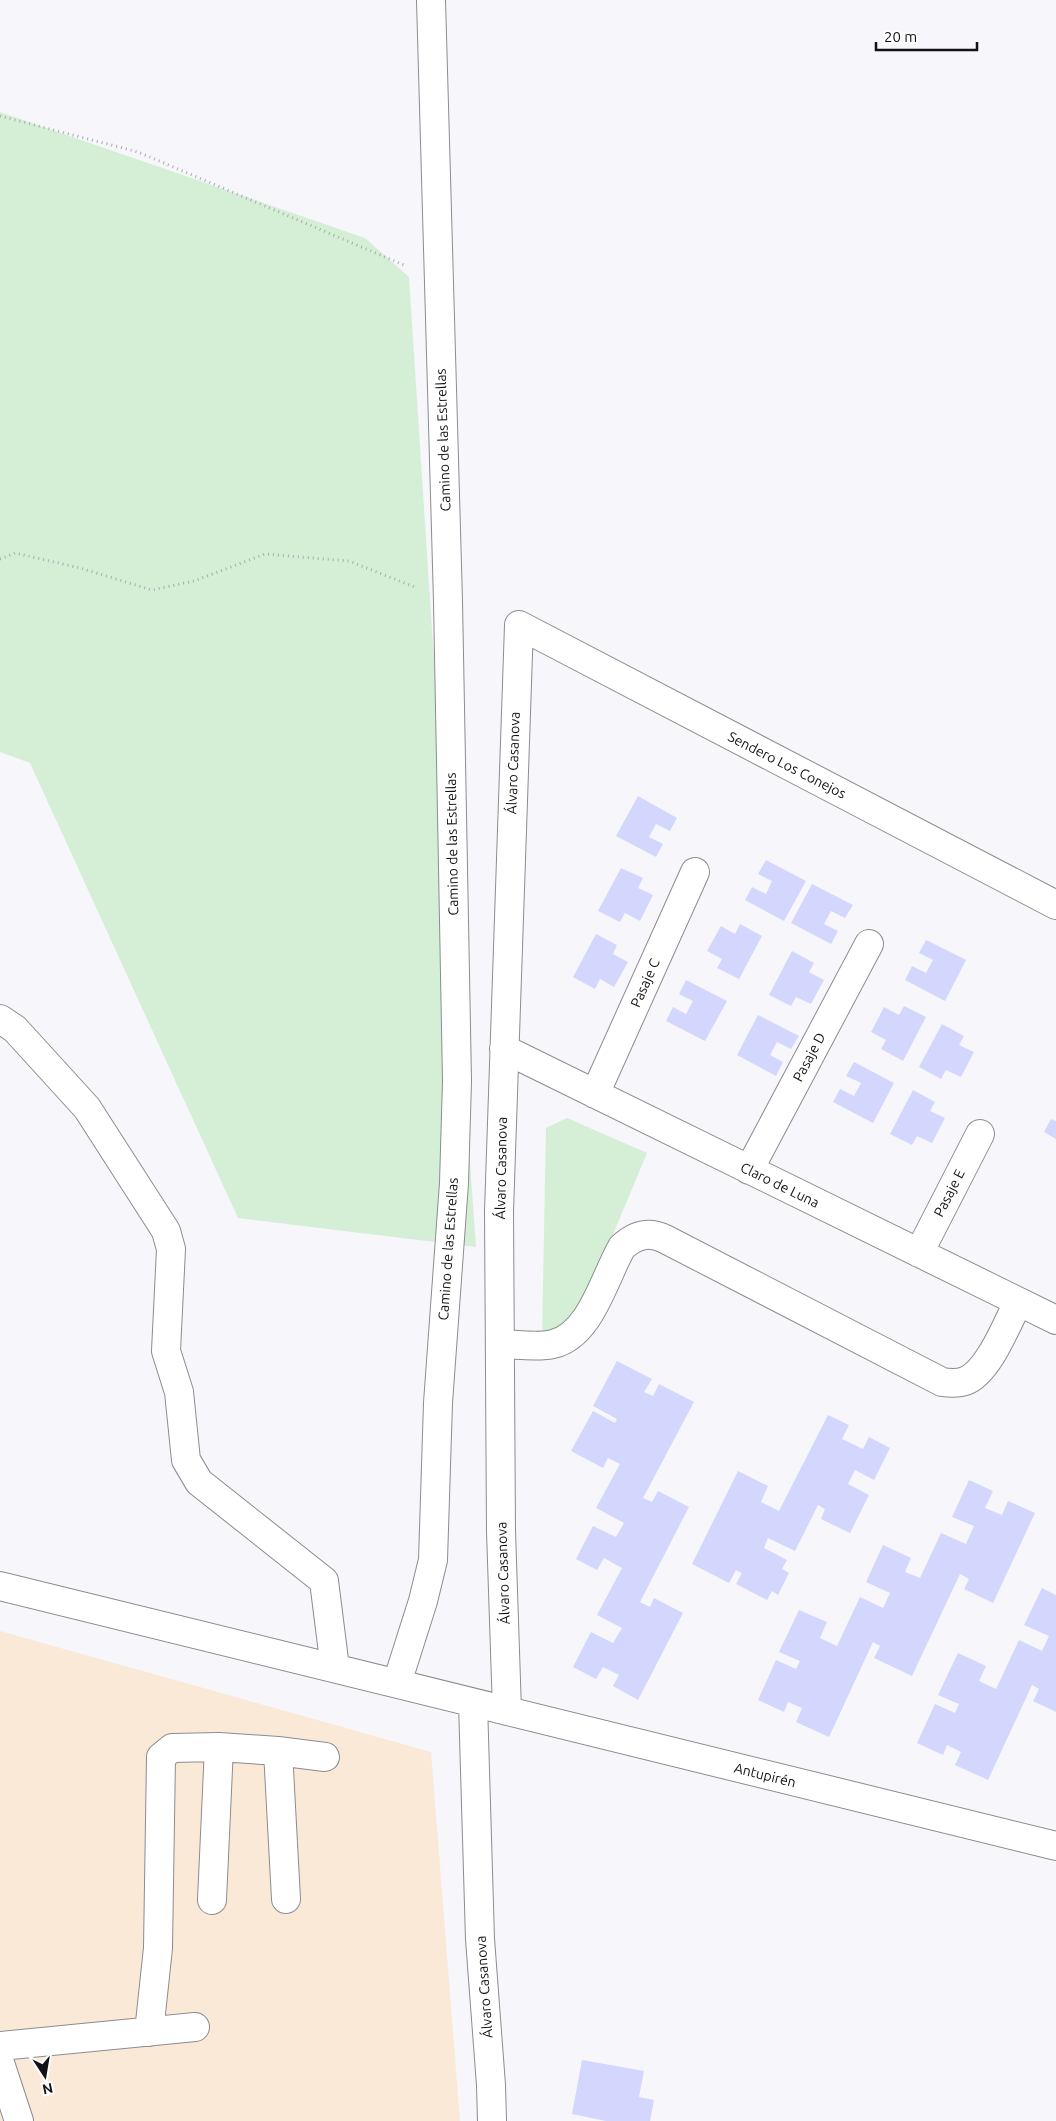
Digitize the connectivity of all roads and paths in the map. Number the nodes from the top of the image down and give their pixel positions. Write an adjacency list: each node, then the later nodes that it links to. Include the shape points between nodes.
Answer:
1 (431, 0): 3 (street, Camino de las Estrellas)
2 (0, 116): 3 (path, via 138,152)
3 (439, 279): 5 (street, Camino de las Estrellas)
4 (0, 559): 5 (path, via 14,553 80,568 152,590 194,581 265,554 340,560)
5 (448, 601): 21 (street, Camino de las Estrellas, via 457,1081 454,1182 438,1403 433,1560)
6 (518, 625): 8 (street, Sendero Los Conejos); 11 (street, Álvaro Casanova)
7 (695, 872): 12 (street, Pasaje C)
8 (1056, 905)
9 (869, 944): 14 (street, Pasaje D)
10 (0, 1019): 20 (street, via 15,1029 87,1108 166,1231 171,1249 166,1351 179,1392 186,1460 200,1482 324,1581)
11 (504, 1050): 12 (street, Claro de Luna); 18 (street, Álvaro Casanova, via 499,1212)
12 (594, 1094): 14 (street, Claro de Luna)
13 (980, 1134): 15 (street, Pasaje E)
14 (749, 1170): 15 (street, Claro de Luna)
15 (919, 1253): 16 (street, Claro de Luna)
16 (1018, 1302): 17 (street, Claro de Luna); 18 (street, via 979,1372 964,1382 942,1382 665,1239 648,1234 630,1240 622,1248 575,1334 551,1345)
17 (1056, 1320)
18 (500, 1344): 23 (street, Álvaro Casanova, via 501,1531)
19 (0, 1586): 20 (street, Antupirén)
20 (335, 1668): 21 (street, Antupirén)
21 (397, 1683): 22 (street, Antupirén)
22 (473, 1703): 23 (street, Antupirén); 35 (street, Álvaro Casanova, via 480,1938)
23 (507, 1711): 27 (street, Antupirén)
24 (219, 1747): 25 (street); 29 (street); 31 (street, via 172,1748 161,1756 158,1948)
25 (278, 1751): 26 (street); 28 (street)
26 (326, 1757)
27 (1056, 1846)
28 (286, 1899)
29 (212, 1900)
30 (195, 2027): 31 (street)
31 (149, 2032): 32 (street)
32 (0, 2046)
33 (0, 2063): 34 (street)
34 (19, 2121)
35 (492, 2121)

